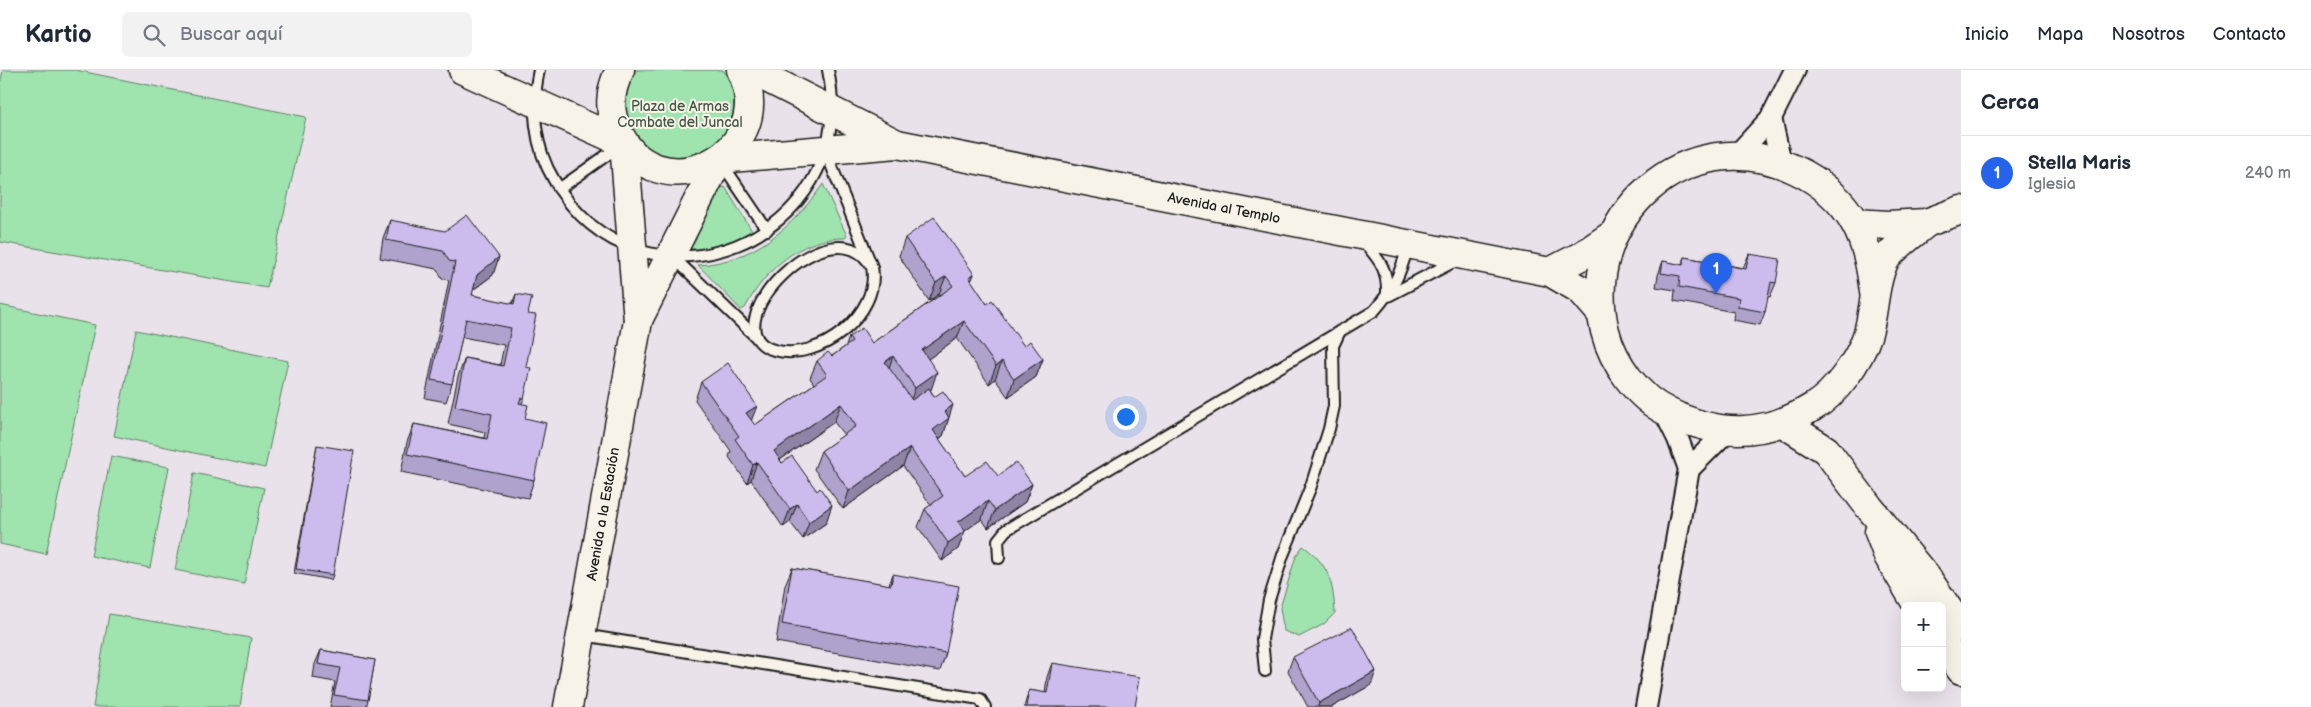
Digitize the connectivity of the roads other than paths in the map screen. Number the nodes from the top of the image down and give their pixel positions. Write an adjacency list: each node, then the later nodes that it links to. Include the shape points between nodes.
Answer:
1 (463, 70): 8 (street)
2 (539, 70): 8 (lane)
3 (620, 70): 11 (street, via 613,85 611,105 615,125)
4 (741, 70): 15 (street, via 748,97 746,124 738,140)
5 (750, 70): 9 (street)
6 (828, 70): 9 (lane)
7 (1795, 70): 10 (street)
8 (535, 102): 11 (street); 17 (lane, via 541,150)
9 (832, 111): 12 (street); 13 (lane)
10 (1771, 118): 14 (street); 16 (street)
11 (624, 143): 15 (street, via 639,158 668,170 689,171); 17 (lane); 25 (street)
12 (897, 144): 13 (street); 22 (street, Avenida al Templo)
13 (825, 150): 15 (street); 21 (lane, via 808,189 791,210); 28 (lane)
14 (1738, 155): 16 (street); 23 (street, via 1686,165 1663,177 1642,193)
15 (719, 160): 21 (lane); 26 (street)
16 (1781, 163): 19 (street, via 1810,176 1835,197)
17 (559, 189): 25 (lane, via 570,204 599,230)
18 (1961, 210): 20 (street)
19 (1855, 223): 20 (street); 30 (street, via 1869,256)
20 (1926, 223): 30 (street, via 1885,259)
21 (767, 230): 26 (lane, via 714,253)
22 (1358, 234): 24 (street, Avenida al Templo); 31 (lane, via 1381,263 1388,278)
23 (1612, 236): 29 (street); 32 (street, via 1601,273)
24 (1408, 244): 27 (street, Avenida al Templo); 31 (lane, via 1401,274)
25 (633, 248): 26 (lane); 33 (street)
26 (671, 256): 33 (street); 35 (lane)
27 (1467, 256): 29 (street, Avenida al Templo); 31 (lane)
28 (872, 267): 35 (lane, via 874,276 870,296 858,315 837,335 803,351 779,352); 35 (lane, via 860,252 839,248 810,256 792,267 764,294 754,316 756,336)
29 (1550, 272): 32 (street, via 1580,290)
30 (1874, 292): 36 (street, via 1868,336 1847,375)
31 (1387, 296): 34 (lane, via 1374,311)
32 (1600, 312): 37 (street, via 1608,342 1621,369)
33 (638, 321): 46 (street, Avenida a la Estación)
34 (1341, 330): 43 (lane, via 1006,530 998,540); 49 (lane, via 1333,346 1334,406 1329,429 1269,600 1262,639)
35 (762, 343)
36 (1815, 406): 38 (street); 40 (street)
37 (1664, 411): 39 (street, via 1695,425); 41 (street)
38 (1783, 423): 39 (street, via 1756,430); 40 (street)
39 (1727, 431): 41 (street)
40 (1826, 450): 42 (street)
41 (1689, 469): 52 (street)
42 (1869, 507): 44 (street, via 1888,556); 45 (street, via 1906,550)
43 (1000, 558)
44 (1916, 602)
45 (1961, 628)
46 (581, 635): 50 (street, Avenida a la Estación); 51 (lane, via 980,699)
47 (1945, 647): 48 (street)
48 (1961, 670)
49 (1265, 671)
50 (568, 707)
51 (985, 707)
52 (1646, 707)

